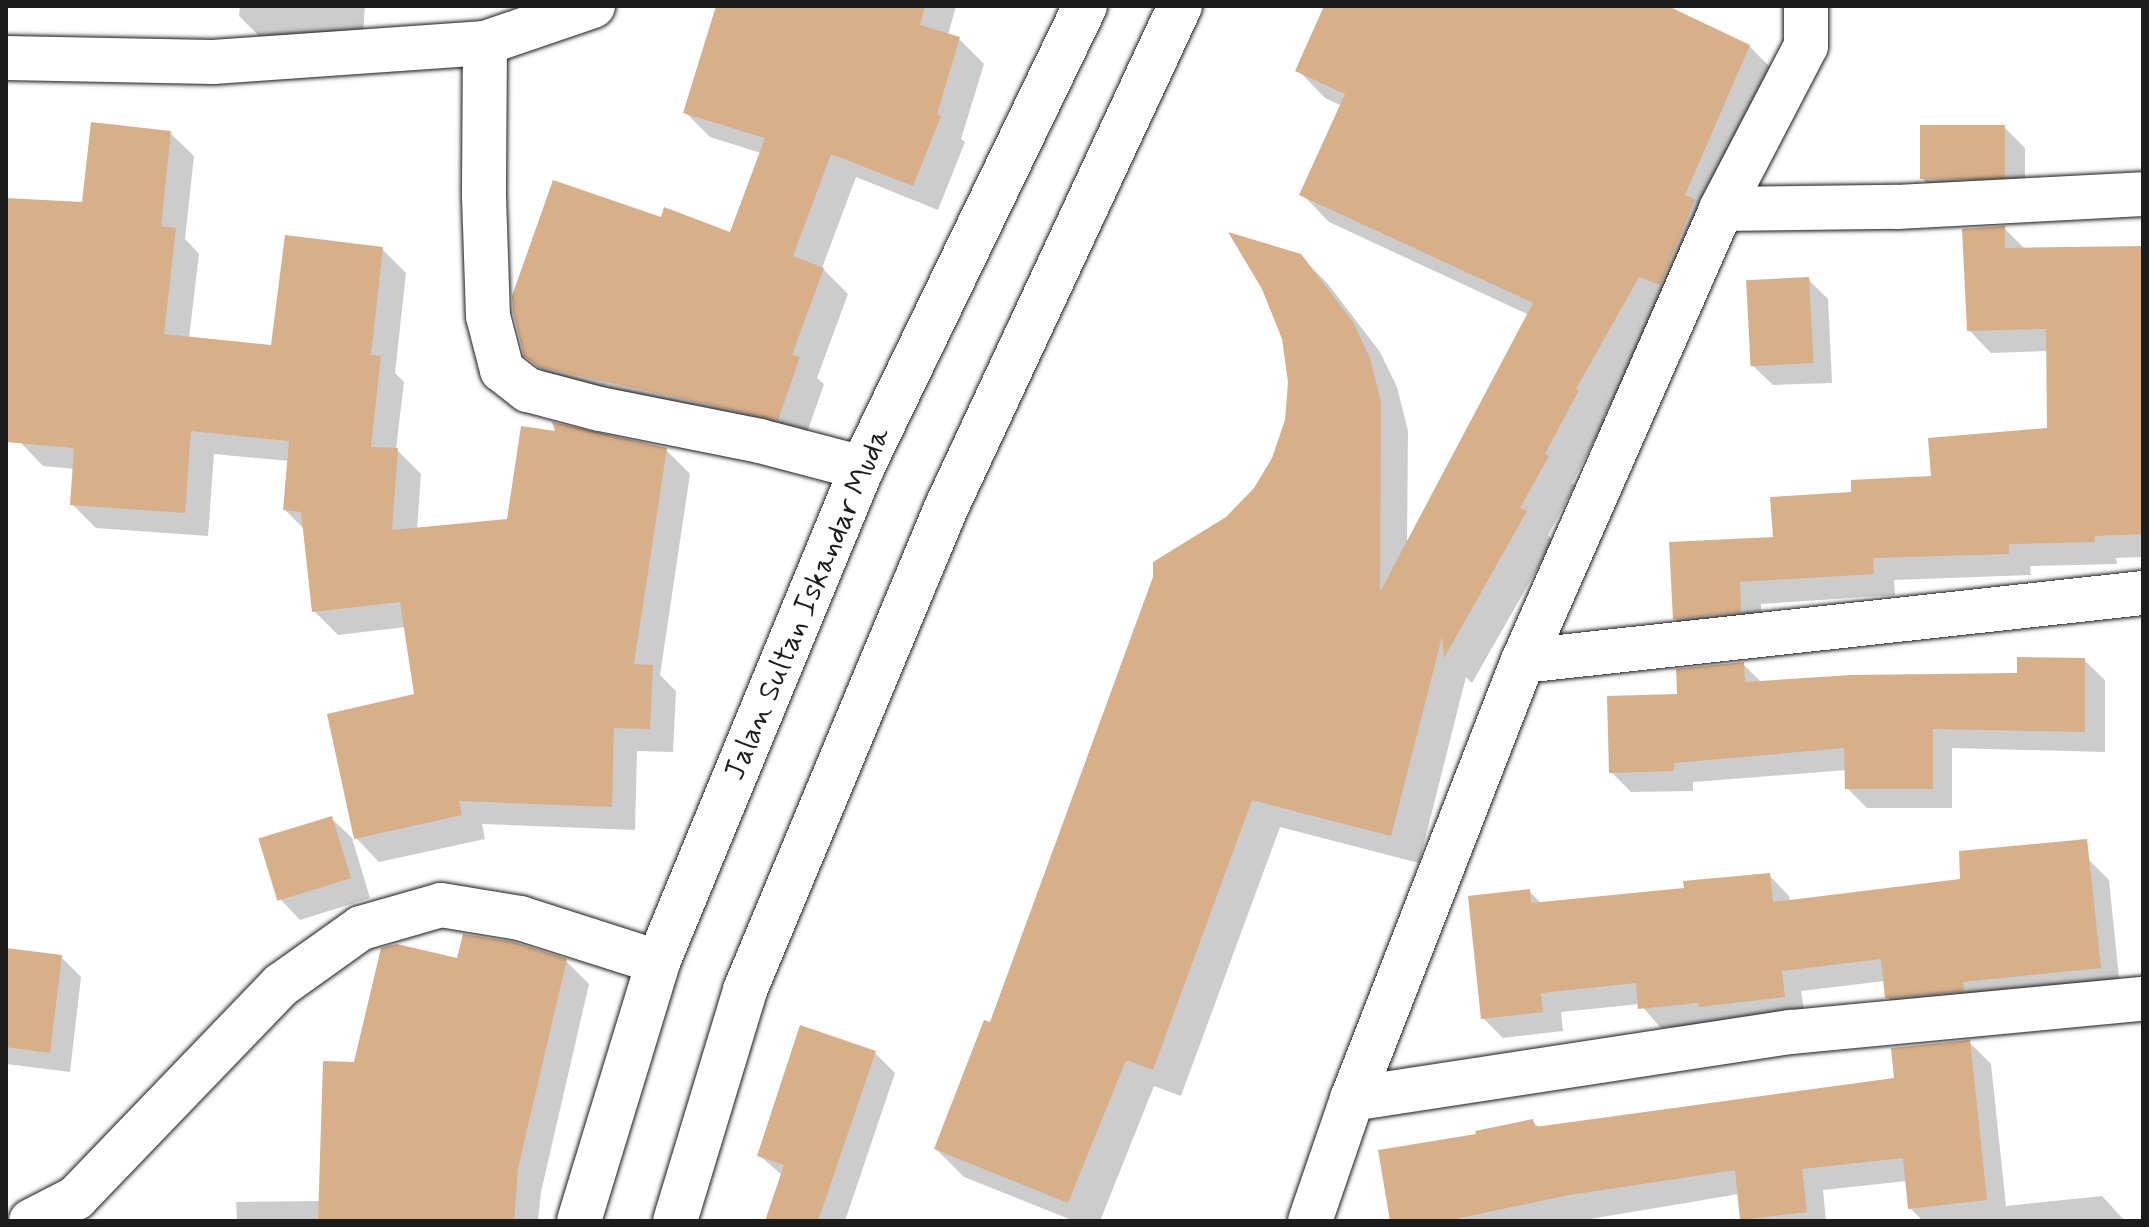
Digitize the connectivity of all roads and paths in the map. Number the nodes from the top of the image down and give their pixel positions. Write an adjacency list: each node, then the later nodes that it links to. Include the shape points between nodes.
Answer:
1 (593, 6): 5 (main road)
2 (1085, 6): 9 (main road, Jalan Sultan Iskandar Muda)
3 (1180, 6): 17 (main road, via 946,508 751,975)
4 (1806, 6): 8 (main road, via 1806,46)
5 (485, 43): 6 (main road, via 213,62); 9 (main road, via 488,316 502,370 528,390)
6 (6, 58)
7 (2143, 194): 8 (main road, via 1897,207)
8 (1721, 209): 11 (main road)
9 (862, 468): 12 (main road, Jalan Sultan Iskandar Muda)
10 (2143, 593): 11 (main road)
11 (1523, 661): 14 (main road)
12 (658, 962): 15 (main road, via 520,918 441,905 361,928 281,985 76,1198); 16 (main road, Jalan Sultan Iskandar Muda)
13 (2143, 999): 14 (main road, via 1791,1032)
14 (1352, 1099): 18 (main road)
15 (31, 1221)
16 (579, 1221)
17 (675, 1221)
18 (1310, 1221)

